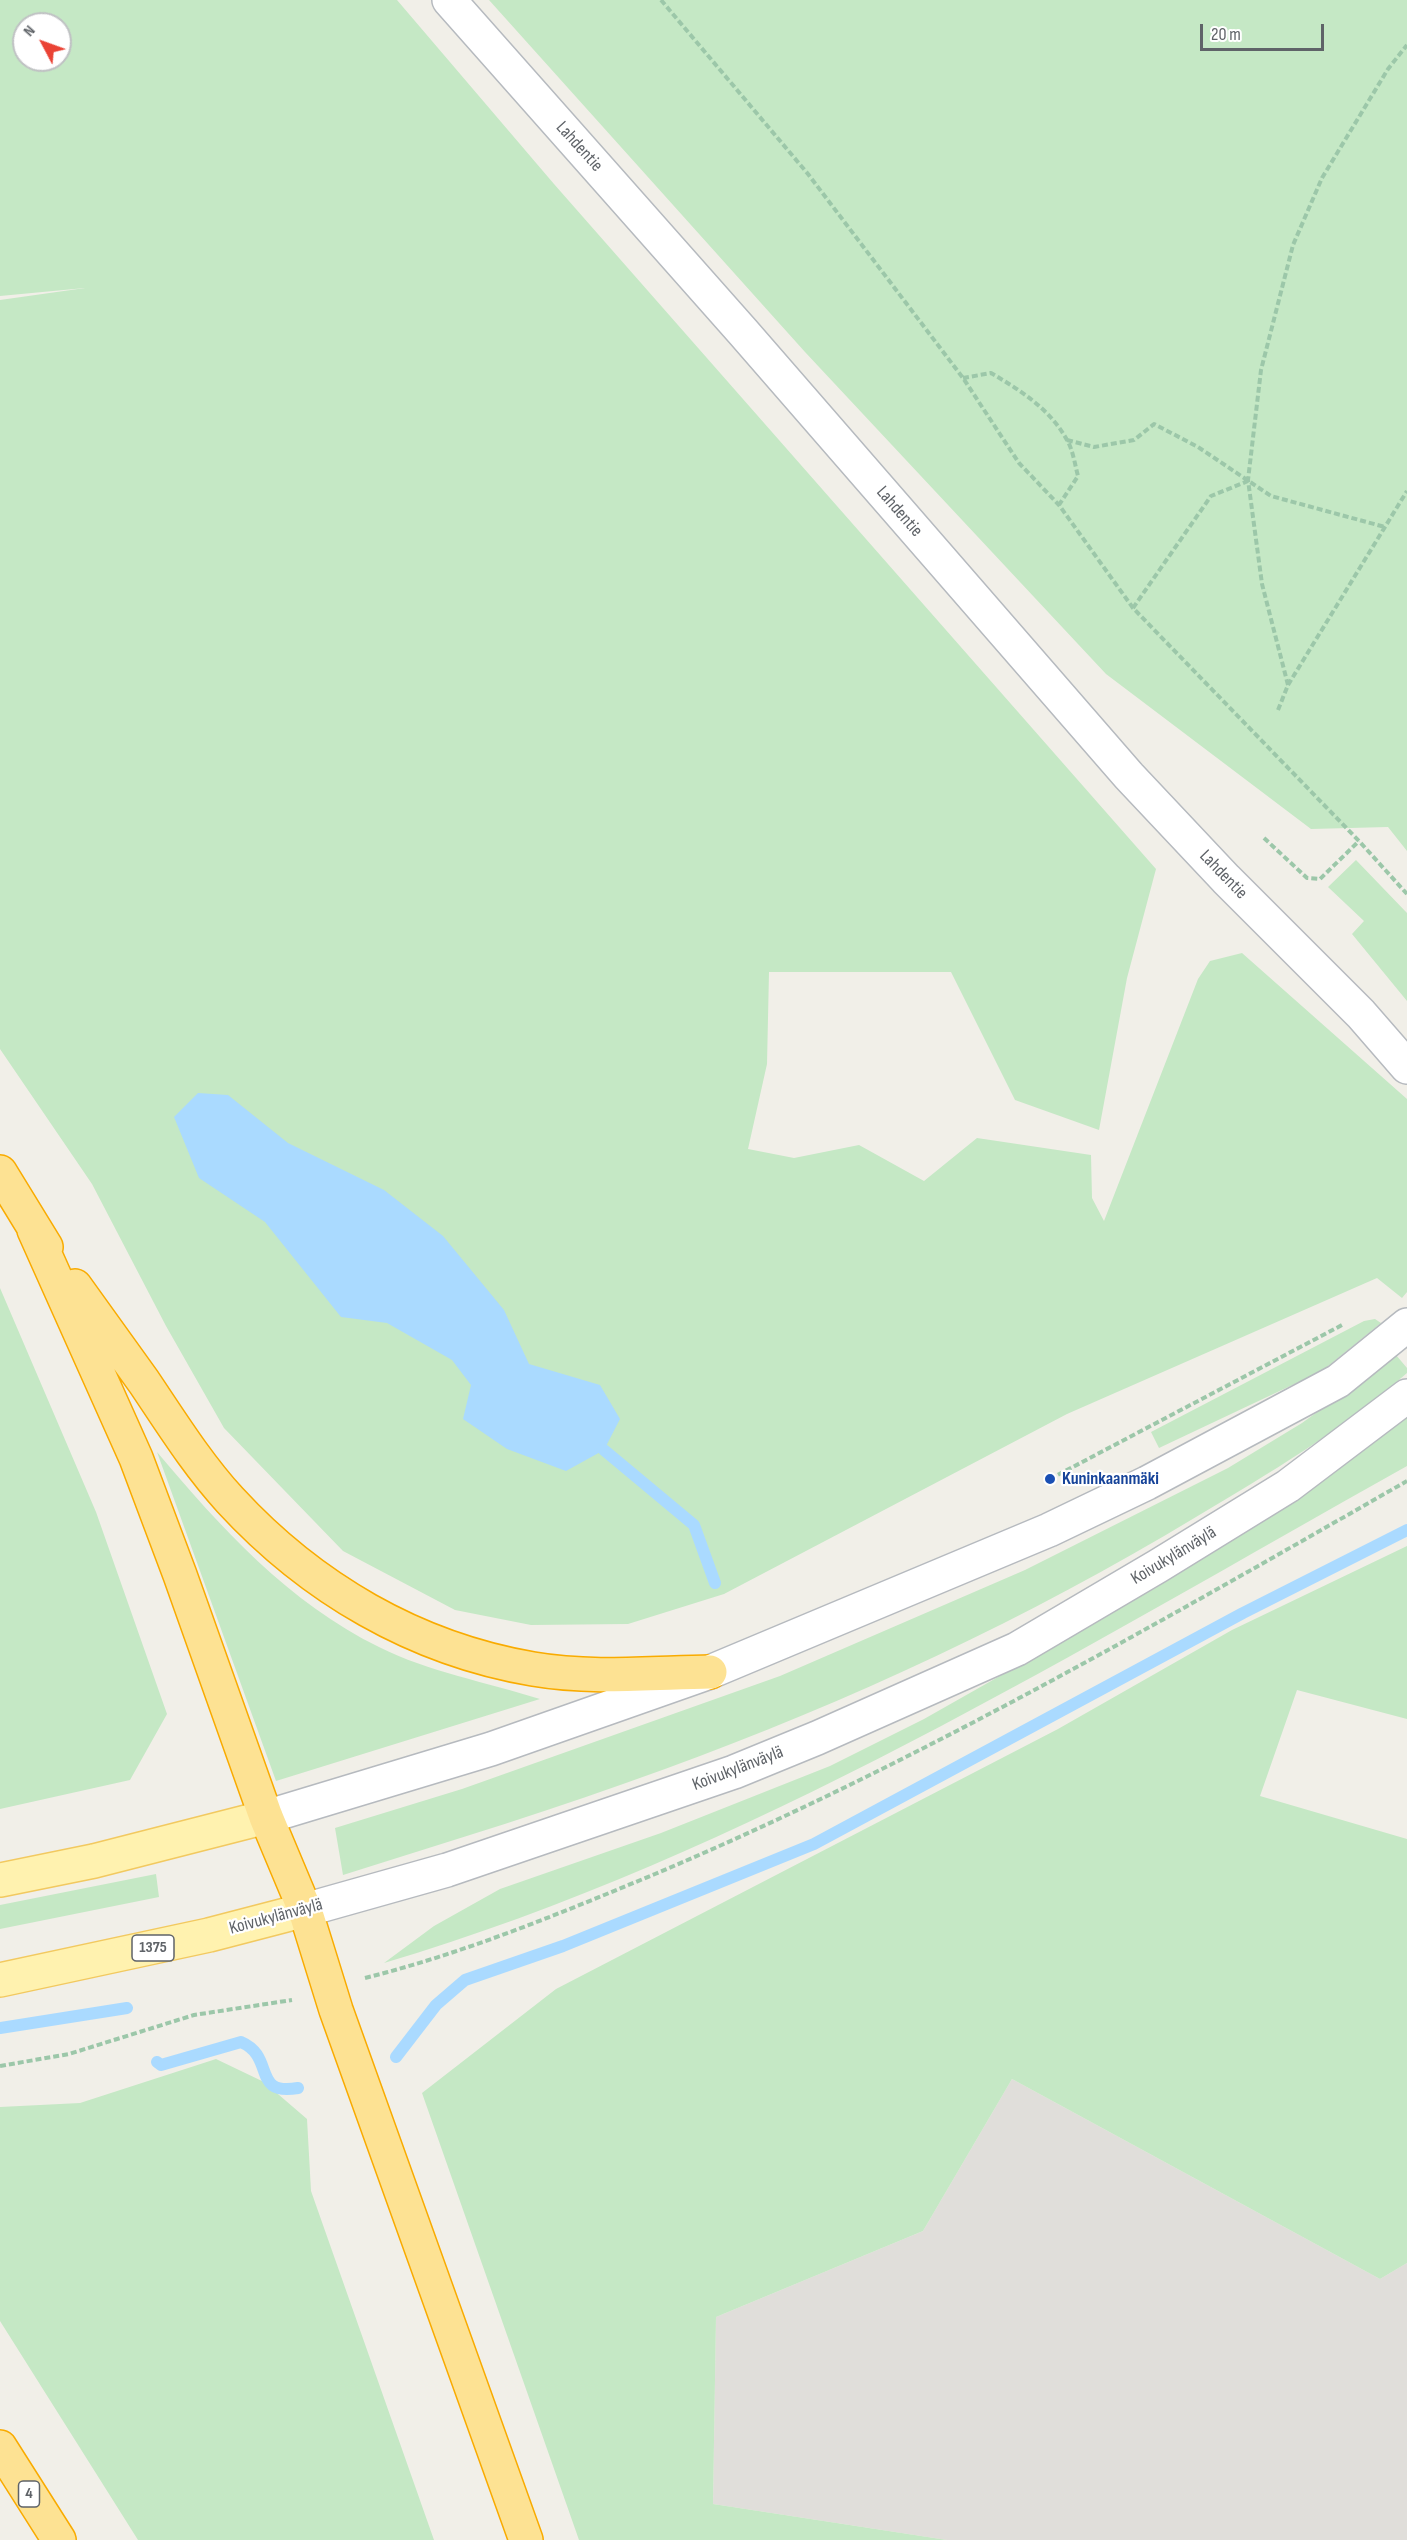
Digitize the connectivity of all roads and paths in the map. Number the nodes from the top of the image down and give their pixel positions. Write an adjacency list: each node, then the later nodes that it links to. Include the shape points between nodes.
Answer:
1 (449, 0): 16 (main road, Lahdentie, via 1129,776)
2 (661, 0): 4 (path, via 808,174)
3 (1407, 45): 6 (path, via 1388,69 1322,178 1293,245 1261,370)
4 (963, 378): 5 (path, via 991,373 1023,392 1039,405); 8 (path, via 1019,463)
5 (1067, 440): 6 (path, via 1094,447 1134,440 1154,423); 8 (path, via 1078,476)
6 (1248, 480): 9 (path, via 1271,496); 10 (path, via 1211,496); 11 (path, via 1262,584)
7 (1407, 491): 9 (path)
8 (1059, 505): 10 (path)
9 (1384, 527): 11 (path)
10 (1133, 608): 14 (path)
11 (1288, 685): 12 (path)
12 (1278, 710)
13 (1263, 838): 14 (path, via 1307,878 1320,879)
14 (1359, 841): 15 (path)
15 (1407, 894)
16 (1361, 1014): 17 (main road, Lahdentie); 18 (main road, Lahdentie)
17 (1407, 1043)
18 (1407, 1067)
19 (0, 1172): 20 (highway)
20 (34, 1230): 26 (highway, via 178,1434 229,1499 279,1549 340,1596 446,1647 523,1667 579,1674); 27 (highway, via 136,1458)
21 (1348, 1322): 24 (path)
22 (1407, 1325): 26 (main road, via 1338,1381 1147,1483 1049,1530)
23 (1407, 1396): 29 (main road, Koivukylänväylä / 1375, via 1288,1486 1017,1648 734,1772 447,1870)
24 (1050, 1479)
25 (1407, 1481): 31 (path, via 912,1754 729,1842 552,1917 389,1972)
26 (710, 1672): 27 (main road, via 491,1749)
27 (266, 1817): 28 (main road, via 94,1861); 29 (highway)
28 (0, 1880)
29 (305, 1910): 30 (main road, Koivukylänväylä / 1375); 31 (highway)
30 (0, 1980)
31 (329, 1987): 32 (path, via 285,2002 194,2015 69,2054); 35 (highway)
32 (0, 2066)
33 (0, 2447): 34 (highway, 4)
34 (59, 2540)
35 (526, 2540)

